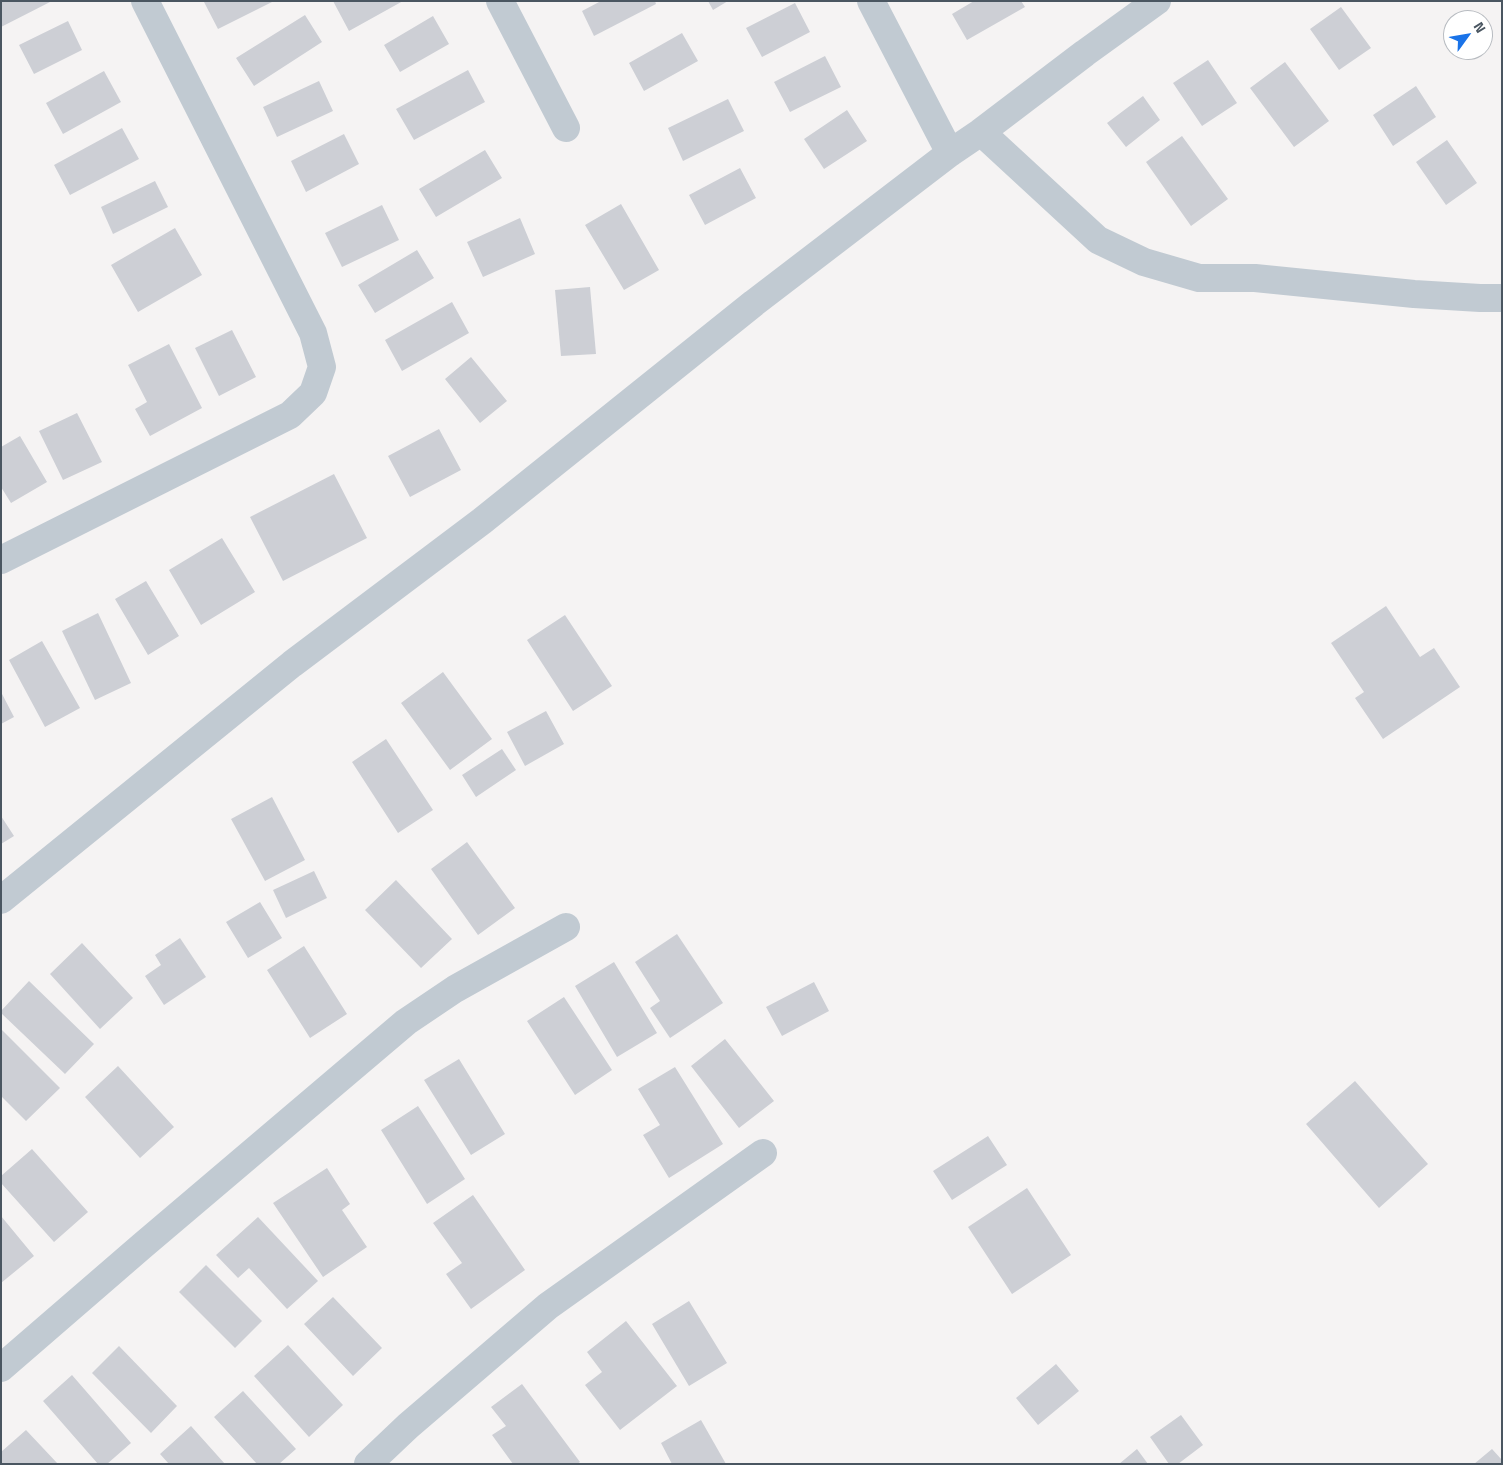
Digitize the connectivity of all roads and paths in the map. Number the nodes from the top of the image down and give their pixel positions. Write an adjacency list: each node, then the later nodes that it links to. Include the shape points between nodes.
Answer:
1 (145, 1): 9 (street, via 313,334 322,367 313,392 290,415)
2 (500, 1): 5 (street)
3 (871, 1): 7 (street)
4 (1157, 1): 6 (street)
5 (566, 128)
6 (982, 132): 7 (street); 8 (street, via 1098,240 1144,262 1199,278 1255,278 1414,294)
7 (950, 152): 10 (street, via 754,303 482,521 292,664)
8 (1502, 298)
9 (1, 560)
10 (1, 900)
11 (566, 927): 13 (street, via 455,989 406,1022)
12 (763, 1153): 14 (street, via 548,1306)
13 (1, 1368)
14 (368, 1464)

